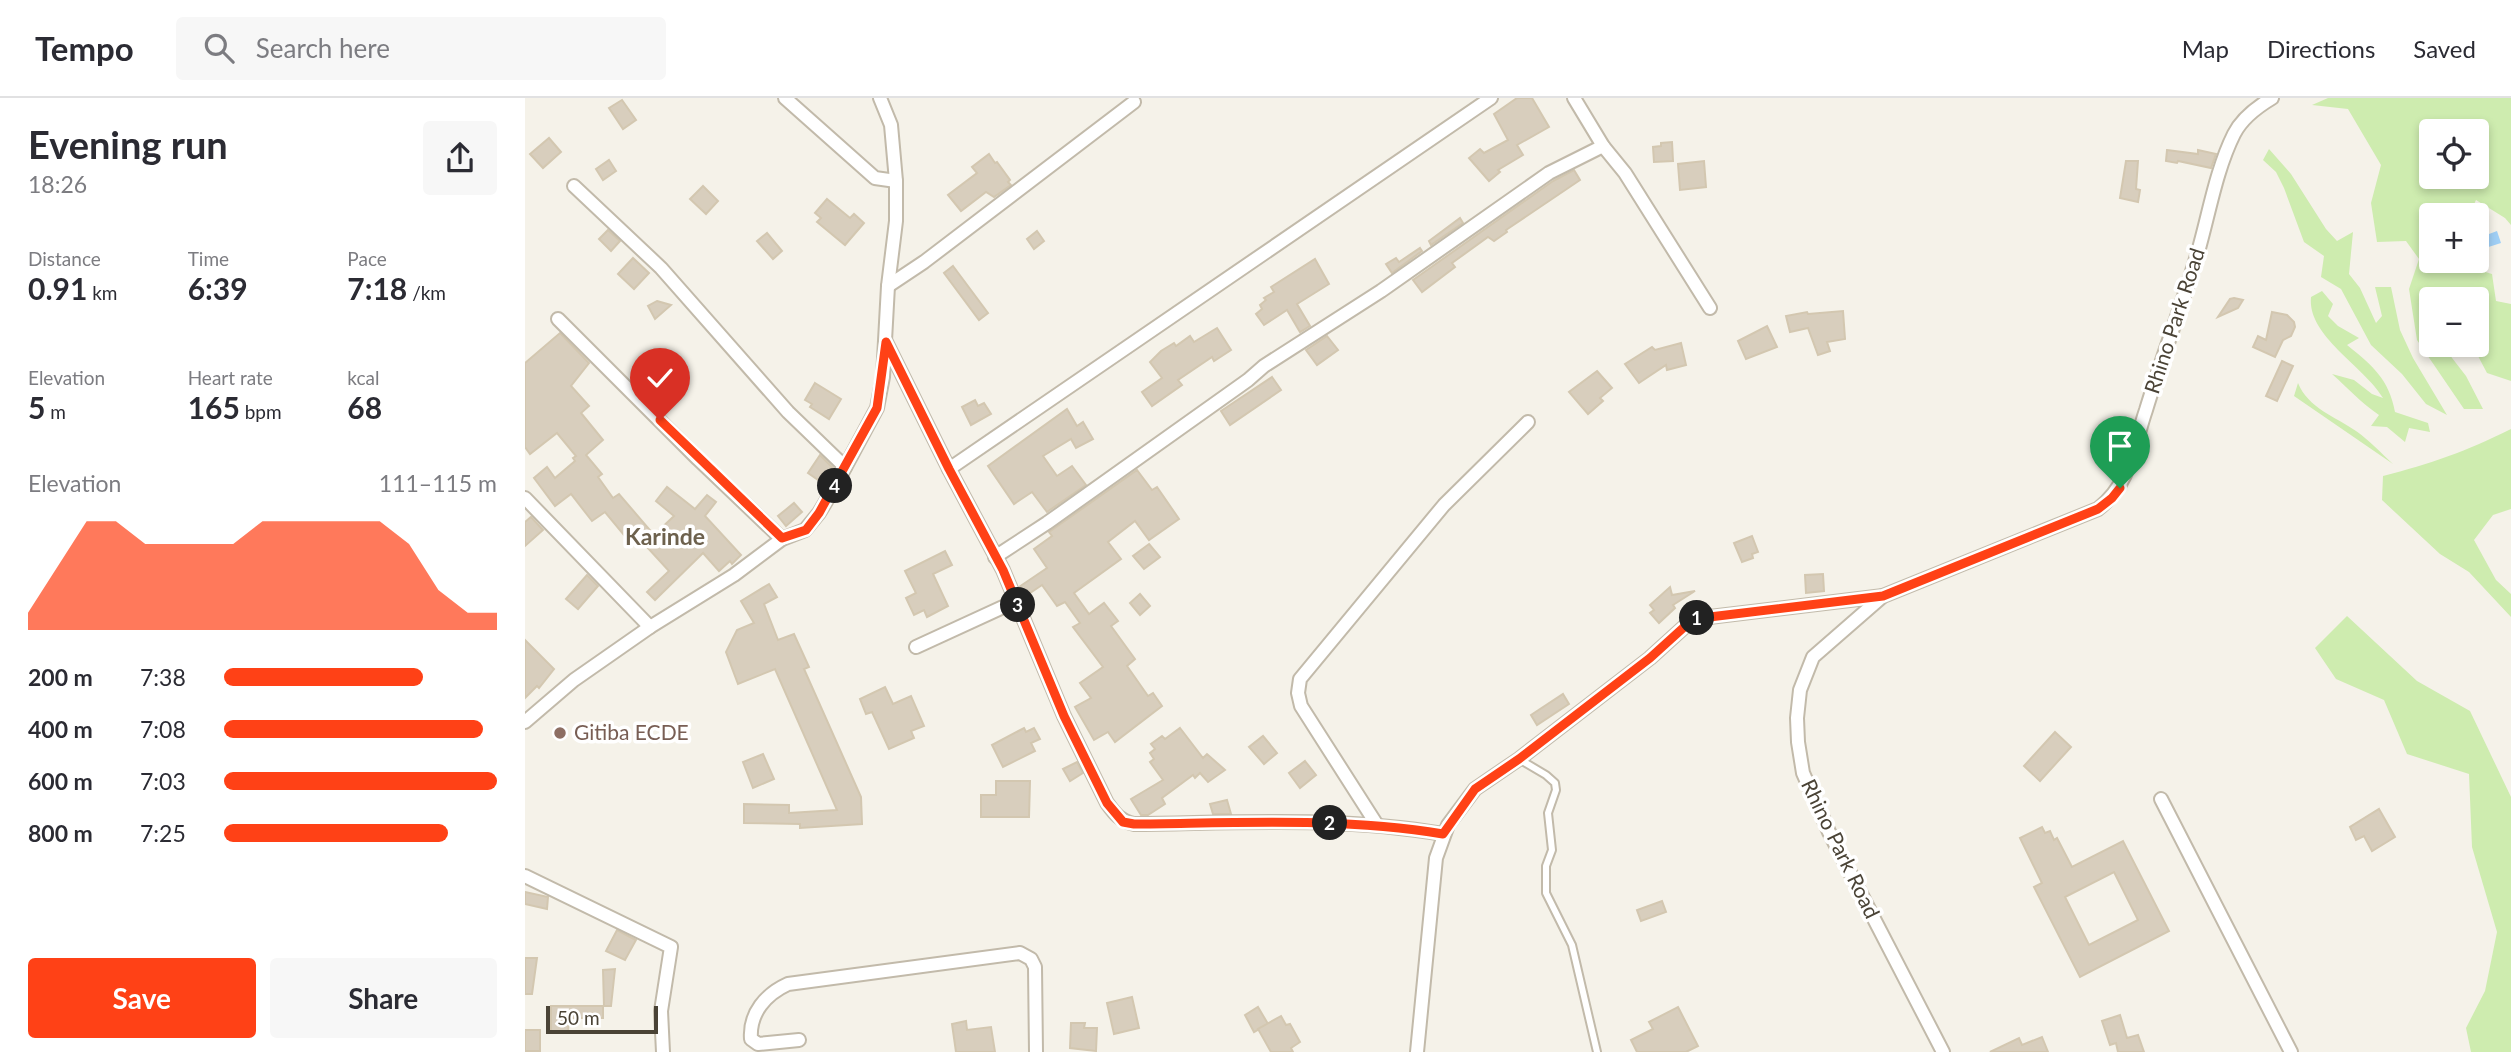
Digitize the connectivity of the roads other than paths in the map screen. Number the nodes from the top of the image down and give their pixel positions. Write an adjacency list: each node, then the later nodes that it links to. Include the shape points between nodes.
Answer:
1 (785, 98): 8 (street, via 875,178)
2 (880, 98): 8 (street, via 891,125)
3 (1491, 98): 16 (street)
4 (1574, 98): 7 (street)
5 (2272, 98): 20 (street, Rhino Park Road, via 2234,133 2128,470 2112,498 2098,509)
6 (1134, 102): 10 (street)
7 (1603, 146): 11 (street); 19 (street, via 1549,173 1381,291 1264,366)
8 (896, 181): 10 (street, via 897,221)
9 (574, 186): 15 (street, via 661,268 787,412)
10 (888, 286): 13 (street)
11 (1710, 308)
12 (558, 319): 18 (street)
13 (886, 342): 15 (street, via 877,408); 16 (street)
14 (1528, 422): 27 (street, via 1444,505 1300,679 1301,706)
15 (845, 467): 18 (street, via 806,530)
16 (949, 469): 19 (street)
17 (525, 498): 22 (street)
18 (782, 538): 22 (street, via 734,575)
19 (995, 557): 21 (street)
20 (1883, 596): 25 (street, via 1693,619); 35 (street, Rhino Park Road, via 1814,657 1800,690 1798,742 1803,773 1829,832)
21 (1016, 601): 23 (street); 27 (street, via 1064,716 1107,803 1123,822)
22 (650, 627): 24 (street, via 574,680)
23 (916, 647)
24 (525, 722)
25 (1519, 759): 28 (street, via 1475,789); 34 (lane, via 1555,783 1548,813 1552,849 1546,866 1546,893 1572,946)
26 (2161, 799): 36 (street)
27 (1377, 825): 28 (street)
28 (1443, 834): 33 (street, via 1436,858)
29 (525, 876): 31 (street, via 671,947 661,1012)
30 (799, 1040): 32 (street, via 758,1044 751,1039 751,1026 763,1001 788,984 1020,953 1035,967)
31 (663, 1052)
32 (1036, 1052)
33 (1417, 1052)
34 (1597, 1052)
35 (1944, 1052)
36 (2291, 1052)

